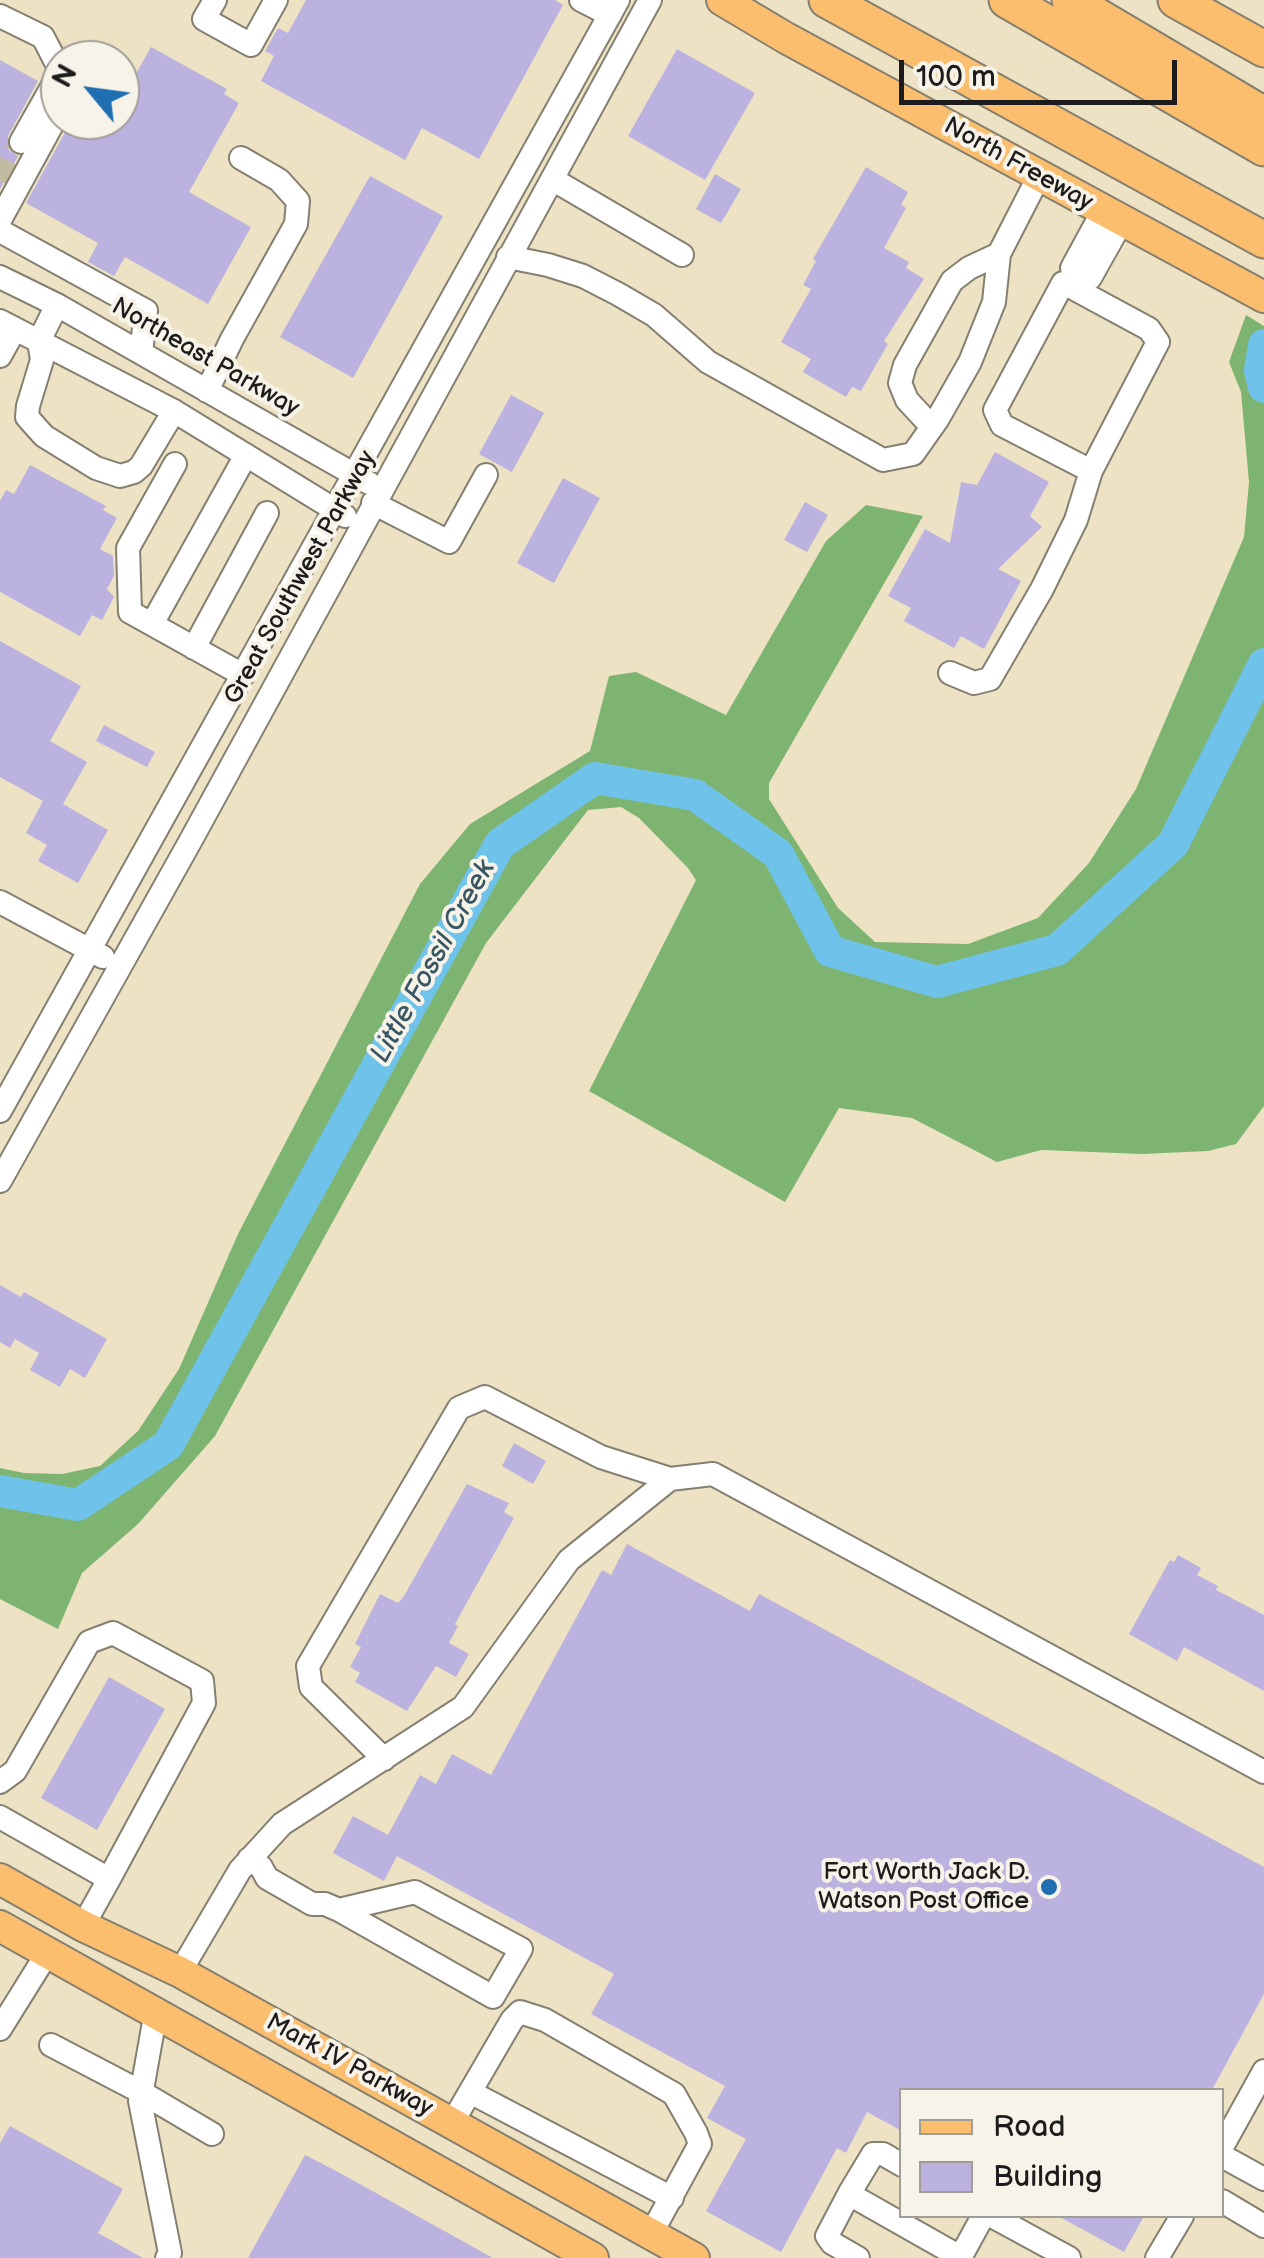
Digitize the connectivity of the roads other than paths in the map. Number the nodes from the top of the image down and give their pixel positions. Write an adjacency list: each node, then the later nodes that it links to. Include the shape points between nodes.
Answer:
1 (215, 0): 2 (street, via 204,20 251,45)
2 (276, 0)
3 (581, 0): 11 (street)
4 (650, 0): 22 (street, Great Southwest Parkway)
5 (722, 0): 21 (main road, North Freeway)
6 (827, 0): 26 (highway, North Freeway)
7 (872, 0): 26 (highway, via 1224,198)
8 (1008, 0): 19 (highway)
9 (1070, 0): 16 (highway)
10 (1181, 2): 14 (highway)
11 (614, 8): 45 (street, Great Southwest Parkway)
12 (0, 16): 13 (street)
13 (44, 40)
14 (1264, 50)
15 (40, 107): 18 (street)
16 (1264, 115)
17 (44, 140): 24 (street)
18 (21, 142)
19 (1264, 148)
20 (241, 158): 38 (street, via 298,201 296,224)
21 (1039, 176): 23 (main road, North Freeway); 27 (street)
22 (552, 179): 28 (street); 29 (street, Great Southwest Parkway)
23 (1112, 216): 31 (street, via 1072,268); 32 (main road, North Freeway)
24 (0, 220)
25 (0, 231): 36 (street, via 146,311)
26 (1253, 234)
27 (999, 254): 40 (street, via 994,302 970,362); 40 (street, via 952,281 905,365 900,383 907,400)
28 (682, 255)
29 (508, 257): 40 (street, via 565,270 618,294 708,362 883,460 913,454); 46 (street, Great Southwest Parkway)
30 (0, 277): 33 (street, Northeast Parkway)
31 (1078, 281): 43 (street, via 1158,342); 43 (street, via 1063,283 995,410 1002,425)
32 (1264, 296)
33 (57, 305): 35 (street); 36 (street, Northeast Parkway)
34 (7, 325): 35 (street); 37 (street)
35 (39, 341): 39 (street); 39 (street, via 42,360 27,417 44,436 96,468 120,476 134,472)
36 (141, 354): 38 (street, Northeast Parkway)
37 (0, 356)
38 (208, 392): 45 (street, Northeast Parkway)
39 (174, 411): 41 (street)
40 (932, 426)
41 (246, 455): 47 (street); 50 (street)
42 (175, 464): 50 (street, via 128,548 130,612)
43 (1091, 471): 52 (street, via 1068,537 990,679 974,683)
44 (486, 475): 46 (street, Northeast Parkway, via 449,542)
45 (355, 476): 46 (street, Northeast Parkway); 47 (street, Great Southwest Parkway)
46 (377, 496): 49 (street, Great Southwest Parkway)
47 (335, 510): 49 (street); 53 (street, Great Southwest Parkway)
48 (267, 513): 51 (street)
49 (361, 524): 56 (street, Great Southwest Parkway)
50 (152, 624): 51 (street)
51 (194, 648): 53 (street)
52 (950, 672)
53 (243, 675): 55 (street, Great Southwest Parkway)
54 (0, 902): 55 (street)
55 (90, 950): 56 (street); 57 (street, Great Southwest Parkway)
56 (120, 966): 58 (street, Great Southwest Parkway)
57 (0, 1111)
58 (0, 1181)
59 (670, 1480): 60 (street, via 568,1560 463,1707); 60 (street, via 601,1457 485,1397 459,1408 308,1666 312,1686); 61 (street, via 713,1474)
60 (384, 1758): 64 (street, via 282,1824)
61 (1264, 1772)
62 (0, 1782): 66 (street, via 16,1771 89,1642 113,1633 202,1681 204,1704)
63 (0, 1816): 66 (street)
64 (255, 1863): 67 (street, via 319,1891); 71 (street, via 240,1870)
65 (0, 1879): 69 (main road, Mark IV Parkway)
66 (109, 1879): 69 (street)
67 (332, 1907): 67 (street, via 352,1933 378,1948 400,1945 494,1997 521,1949 415,1892)
68 (0, 1926): 70 (main road, Mark IV Parkway)
69 (83, 1926): 71 (main road, Mark IV Parkway)
70 (48, 1952): 72 (main road, Mark IV Parkway); 73 (street)
71 (180, 1972): 72 (main road); 78 (main road, Mark IV Parkway)
72 (156, 2011): 76 (street); 93 (main road, Mark IV Parkway)
73 (0, 2029)
74 (51, 2045): 76 (street)
75 (1264, 2071): 80 (street)
76 (141, 2092): 79 (street); 92 (street)
77 (470, 2092): 78 (street); 85 (street); 85 (street, via 520,2012 545,2020 674,2094 700,2144)
78 (452, 2124): 91 (main road, Mark IV Parkway)
79 (212, 2134)
80 (1224, 2143)
81 (1224, 2157): 83 (street)
82 (899, 2163): 84 (street, via 874,2154)
83 (1264, 2179)
84 (849, 2194): 95 (street, via 828,2236); 96 (street)
85 (672, 2198): 91 (street)
86 (1224, 2202): 90 (street)
87 (982, 2218): 96 (street)
88 (996, 2218): 97 (street)
89 (1181, 2218): 98 (street)
90 (1264, 2226)
91 (652, 2234): 94 (main road, Mark IV Parkway)
92 (168, 2258)
93 (594, 2258)
94 (694, 2258)
95 (858, 2258)
96 (961, 2258)
97 (1068, 2258)
98 (1157, 2258)

